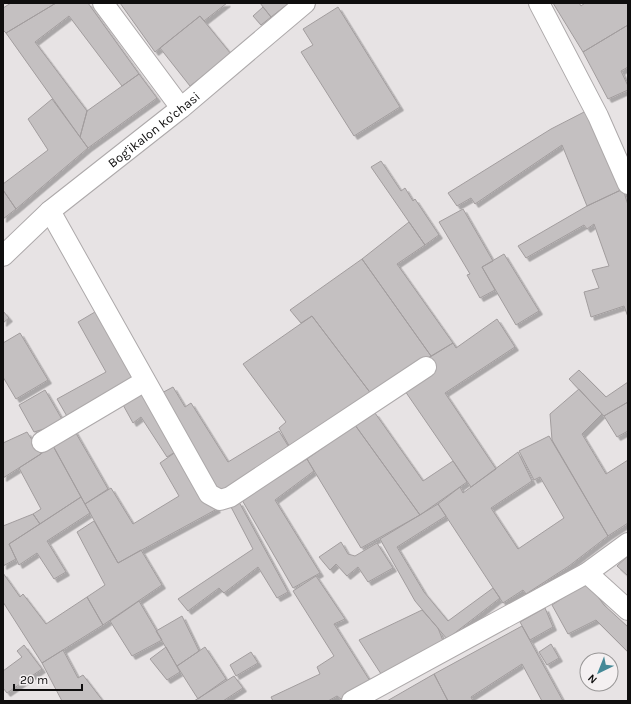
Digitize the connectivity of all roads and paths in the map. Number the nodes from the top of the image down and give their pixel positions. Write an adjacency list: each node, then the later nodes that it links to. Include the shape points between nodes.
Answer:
1 (103, 3): 4 (street)
2 (305, 3): 4 (street, Bog'ikalon ko'chasi)
3 (539, 3): 5 (street, via 598,116)
4 (181, 108): 6 (street, Bog'ikalon ko'chasi)
5 (628, 184)
6 (50, 211): 7 (street, Bog'ikalon ko'chasi); 9 (street)
7 (3, 256)
8 (426, 367): 9 (street, via 230,497 220,500 209,494)
9 (144, 381): 10 (street)
10 (42, 442)
11 (628, 543): 12 (street)
12 (587, 573): 13 (street); 14 (street)
13 (628, 610)
14 (352, 701)

